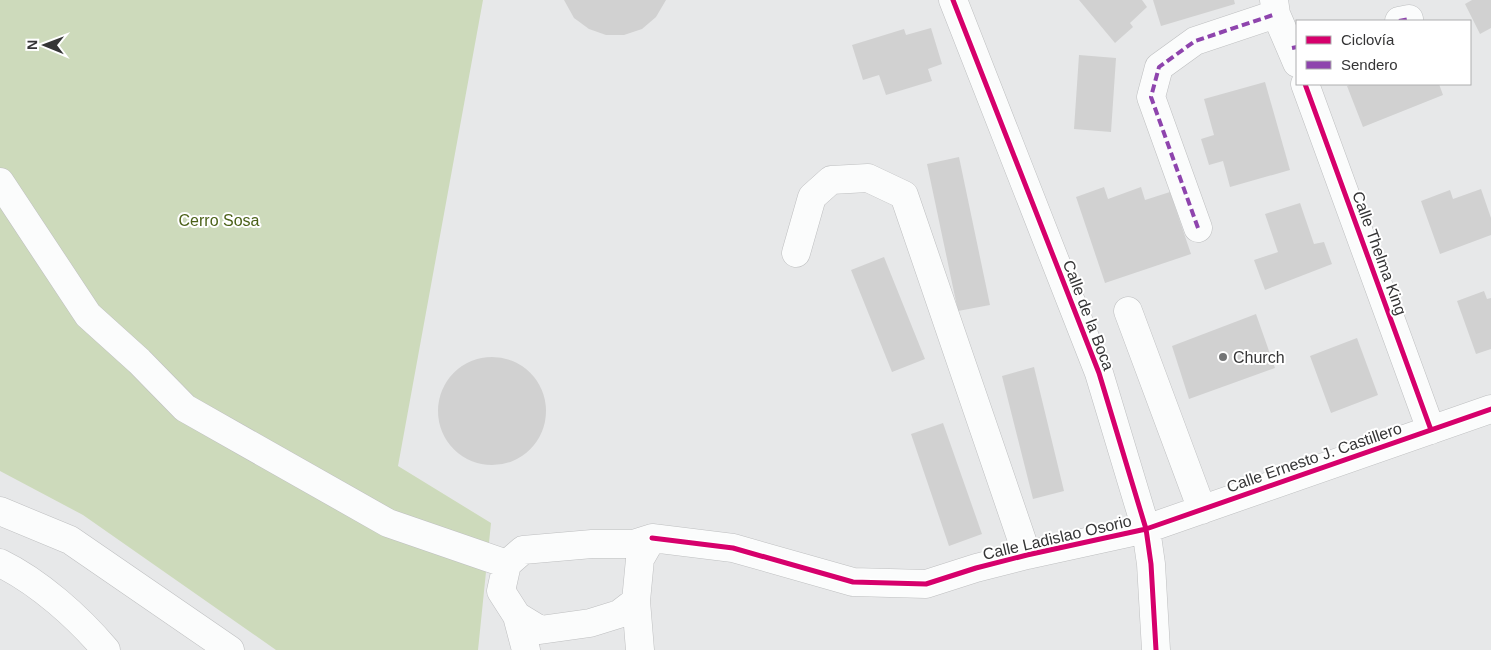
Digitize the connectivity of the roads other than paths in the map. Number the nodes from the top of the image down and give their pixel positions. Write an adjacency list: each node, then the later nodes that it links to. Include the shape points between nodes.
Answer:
1 (953, 0): 13 (street, Calle de la Boca, via 1099,374)
2 (1275, 7): 3 (street); 6 (street, via 1195,41 1159,67 1152,97)
3 (1295, 53)
4 (1305, 85): 10 (street, Calle Thelma King)
5 (0, 182): 17 (street, via 88,315 185,408 388,523)
6 (1198, 228)
7 (796, 253): 15 (street, via 812,197 831,180 868,178 904,195)
8 (1128, 311): 11 (street)
9 (1491, 409): 10 (street, Calle Ernesto J. Castillero)
10 (1431, 430): 11 (street, Calle Ernesto J. Castillero)
11 (1202, 510): 13 (street, Calle Ernesto J. Castillero)
12 (0, 511): 21 (street, via 70,540)
13 (1146, 529): 15 (street, Calle Ladislao Osorio); 24 (street, Calle de la Boca)
14 (652, 538): 15 (street, Calle Ladislao Osorio, via 733,548 853,582 926,584); 17 (street, Calle Ladislao Osorio, via 633,544 523,550); 18 (street, via 640,559)
15 (1027, 555)
16 (0, 563): 20 (street, via 19,572 84,625)
17 (506, 564): 19 (street, via 501,591)
18 (636, 601): 19 (street, via 619,614 590,623 540,630); 23 (street)
19 (517, 616): 22 (street)
20 (106, 650)
21 (230, 650)
22 (526, 650)
23 (640, 650)
24 (1156, 650)

